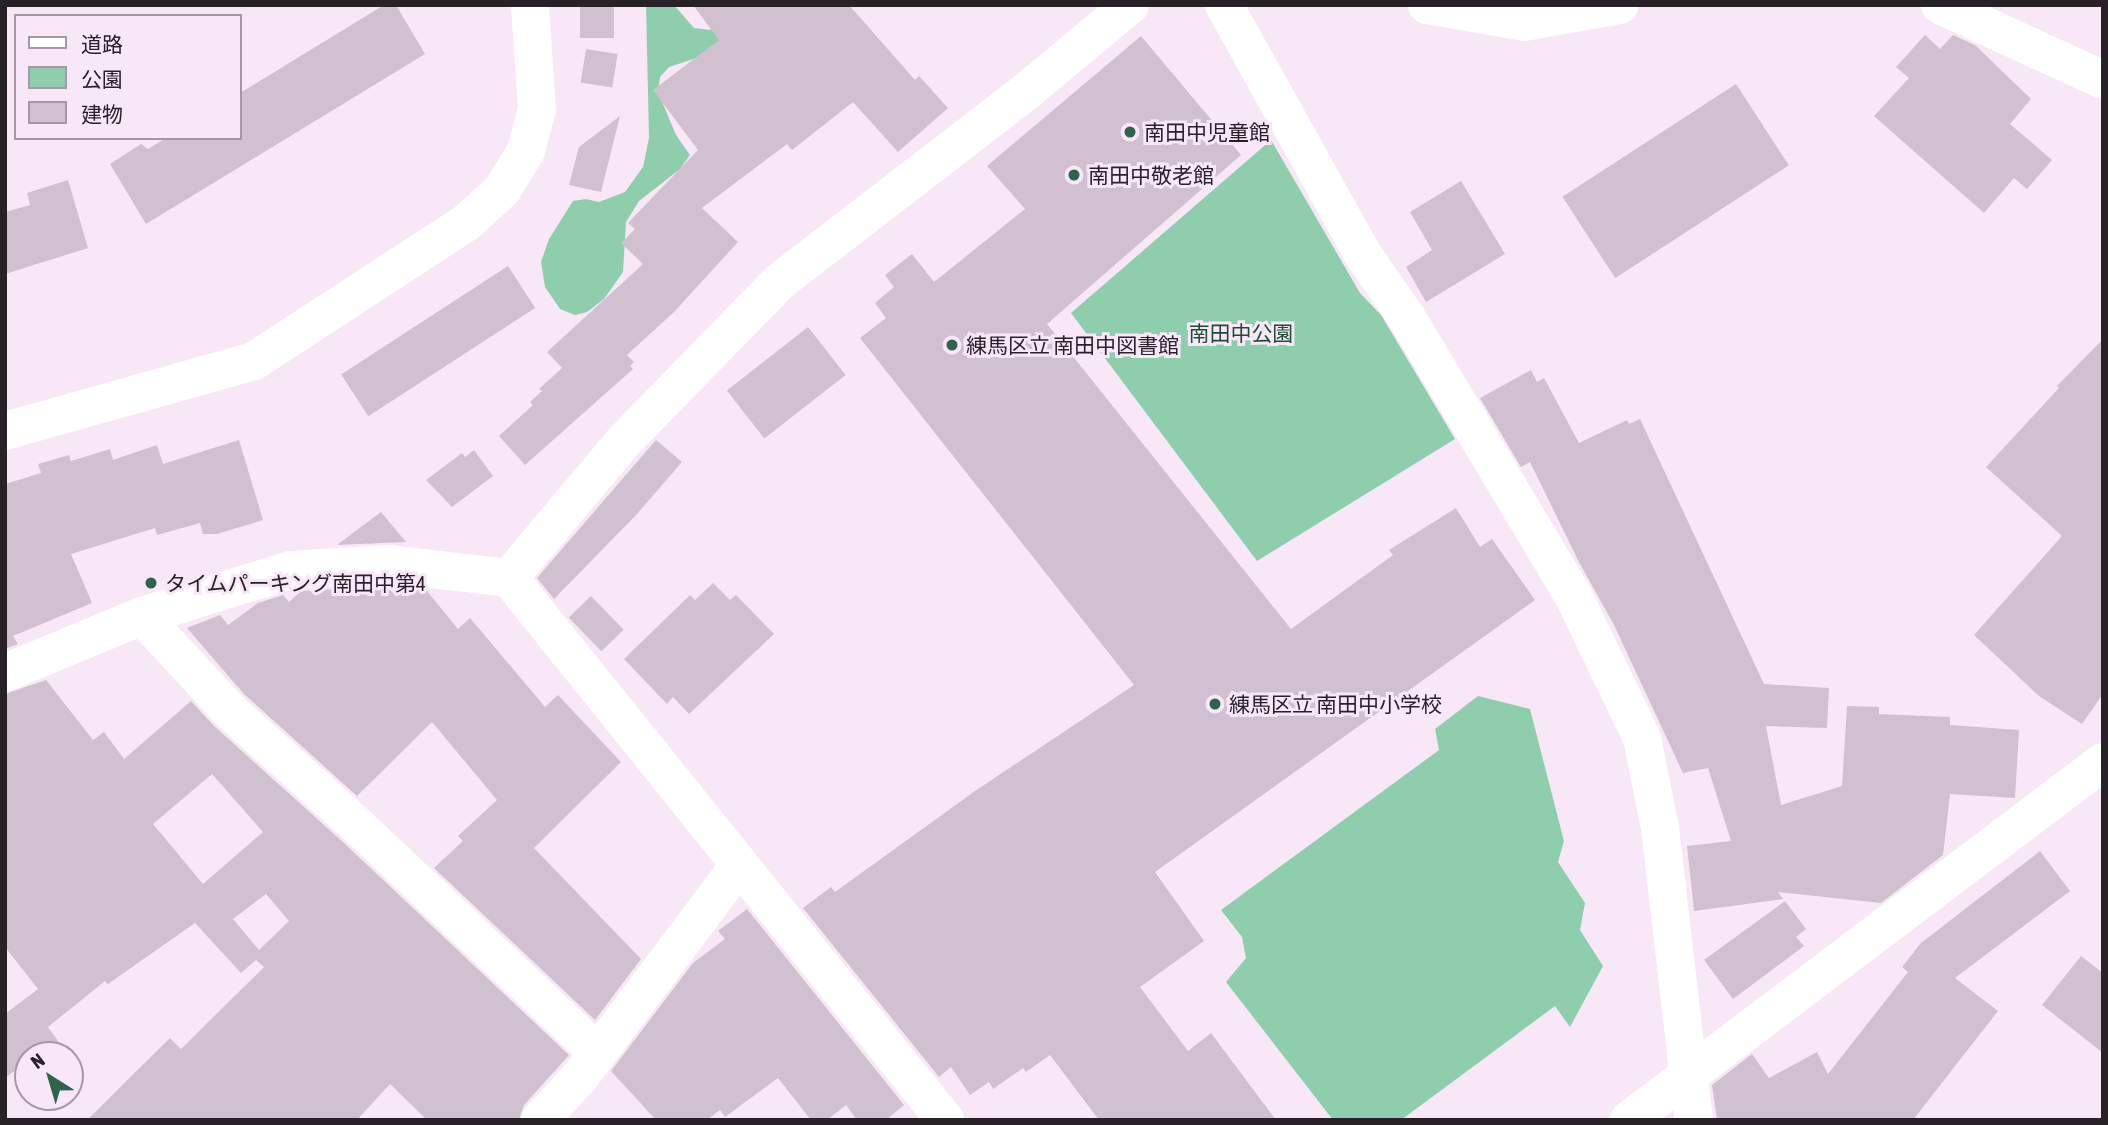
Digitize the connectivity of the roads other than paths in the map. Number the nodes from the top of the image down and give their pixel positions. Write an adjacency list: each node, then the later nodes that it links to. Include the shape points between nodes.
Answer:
1 (530, 5): 8 (street, via 537,109 526,151 502,190 466,223 254,361)
2 (1130, 5): 9 (street, via 1028,90 779,282 623,442)
3 (1224, 5): 15 (street, via 1362,253 1407,318 1575,599 1642,738 1660,828)
4 (1427, 5): 5 (street, via 1524,22)
5 (1619, 5)
6 (1940, 5): 7 (street)
7 (2103, 80)
8 (5, 432)
9 (509, 579): 10 (street, via 387,564 291,570); 13 (street)
10 (142, 616): 11 (street); 14 (street, via 229,710)
11 (5, 673)
12 (2103, 762): 15 (street)
13 (739, 866): 14 (street); 17 (street)
14 (597, 1052): 16 (street)
15 (1689, 1074): 18 (street); 19 (street)
16 (540, 1120)
17 (945, 1120)
18 (1629, 1120)
19 (1694, 1120)

